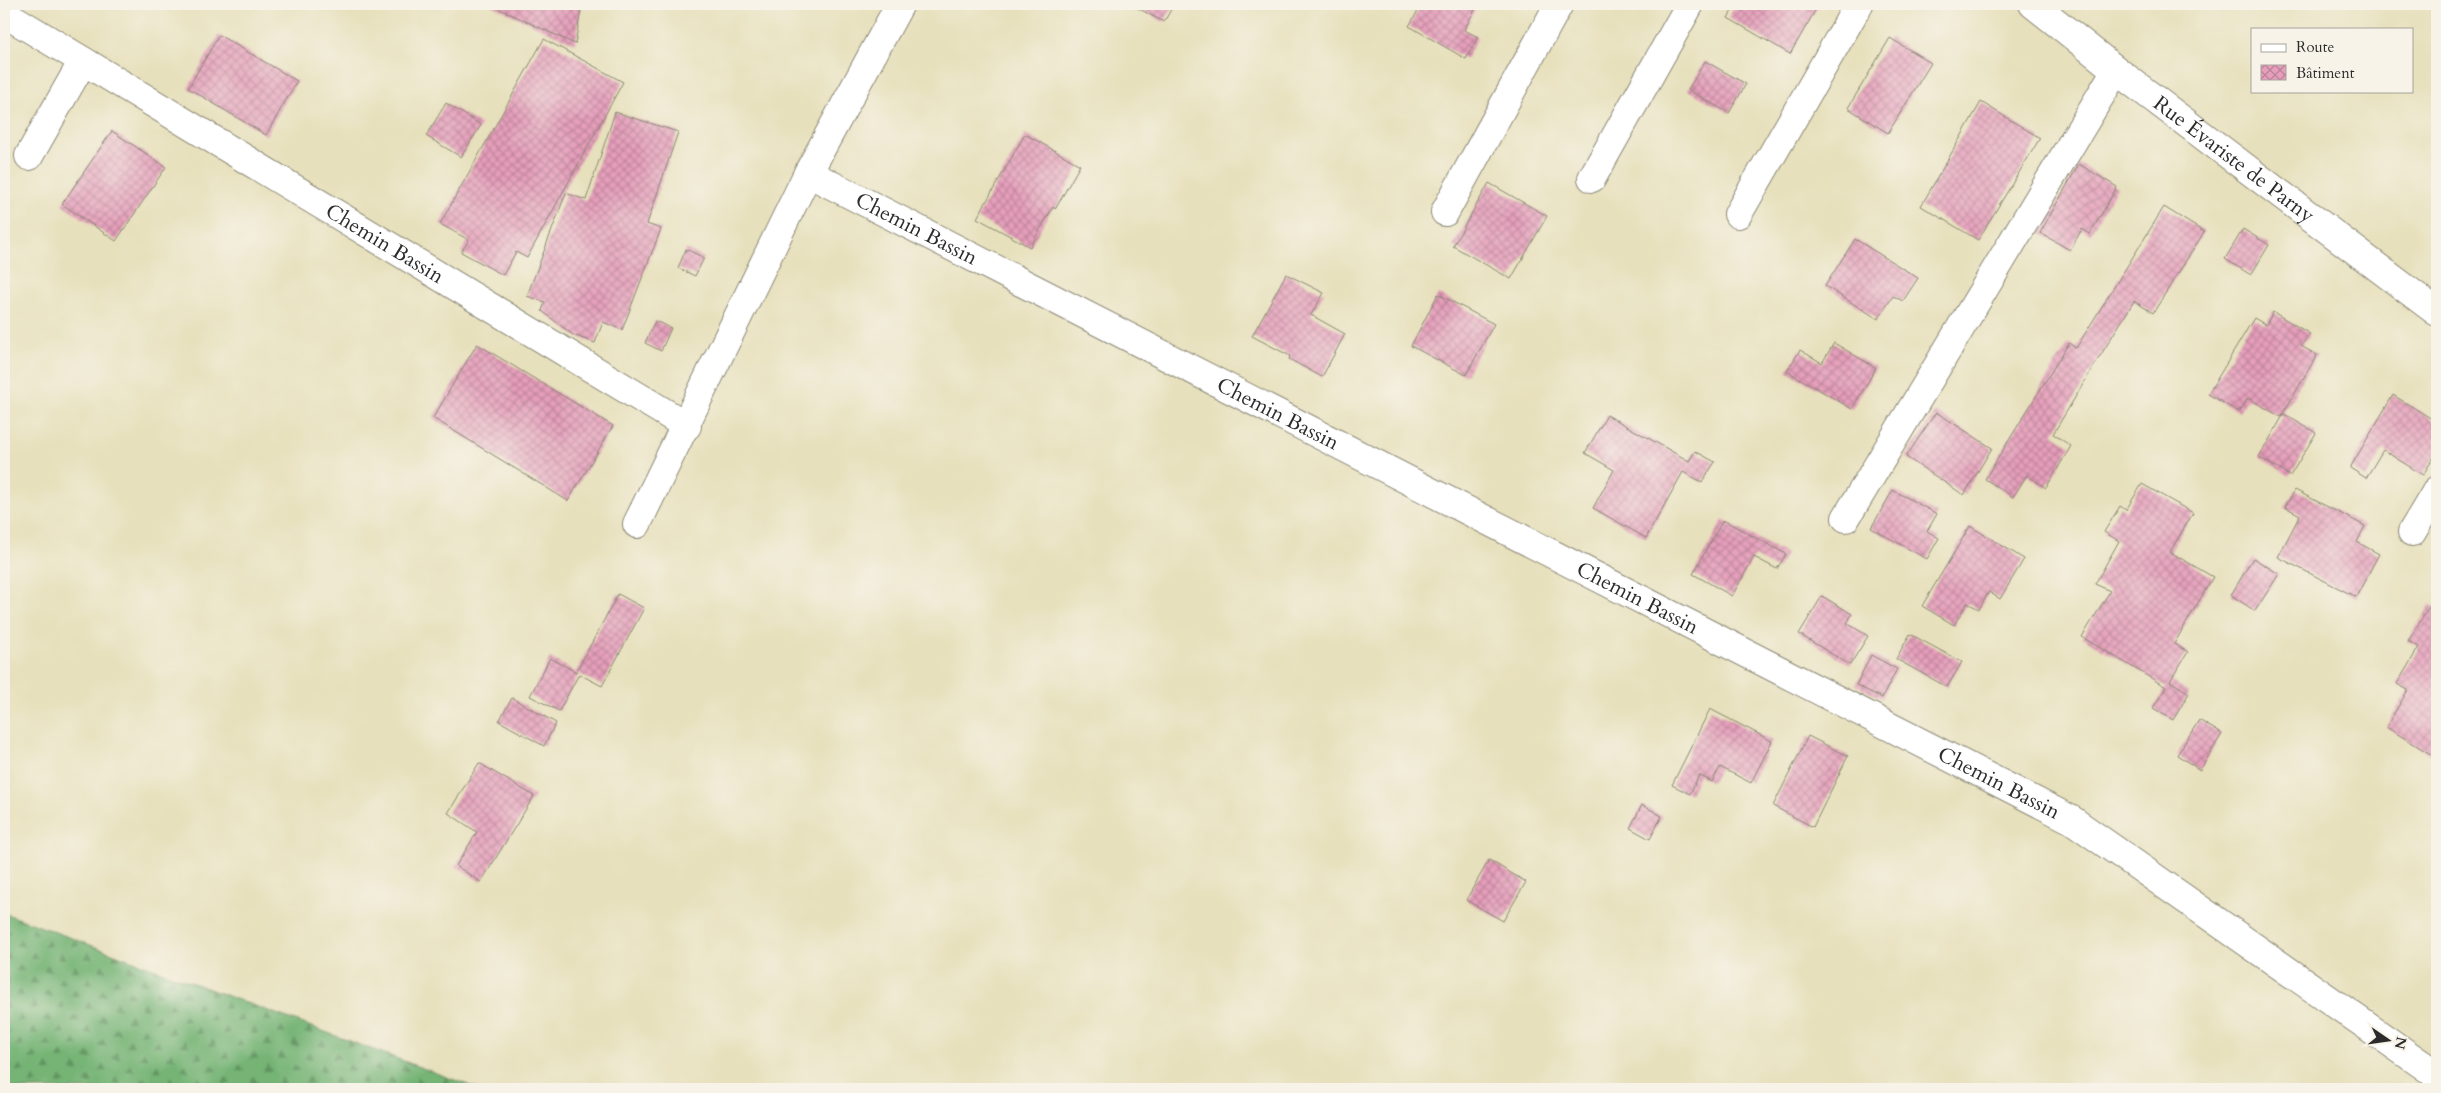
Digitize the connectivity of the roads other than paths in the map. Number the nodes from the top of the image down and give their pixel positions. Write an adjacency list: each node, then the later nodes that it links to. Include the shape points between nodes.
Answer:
1 (900, 4): 10 (street)
2 (1559, 4): 12 (street)
3 (1690, 4): 11 (street)
4 (1858, 4): 13 (street)
5 (2033, 4): 8 (street, Rue Évariste de Parny)
6 (4, 13): 7 (street, Chemin Bassin)
7 (83, 61): 9 (street); 15 (street, Chemin Bassin)
8 (2116, 70): 14 (street, Rue Évariste de Parny); 17 (street)
9 (29, 156)
10 (808, 173): 15 (street); 20 (street, Chemin Bassin, via 2072,820)
11 (1592, 178)
12 (1446, 212)
13 (1738, 214)
14 (2437, 312)
15 (687, 426): 18 (street)
16 (2437, 490): 19 (street)
17 (1846, 518)
18 (637, 524)
19 (2412, 532)
20 (2437, 1075)

